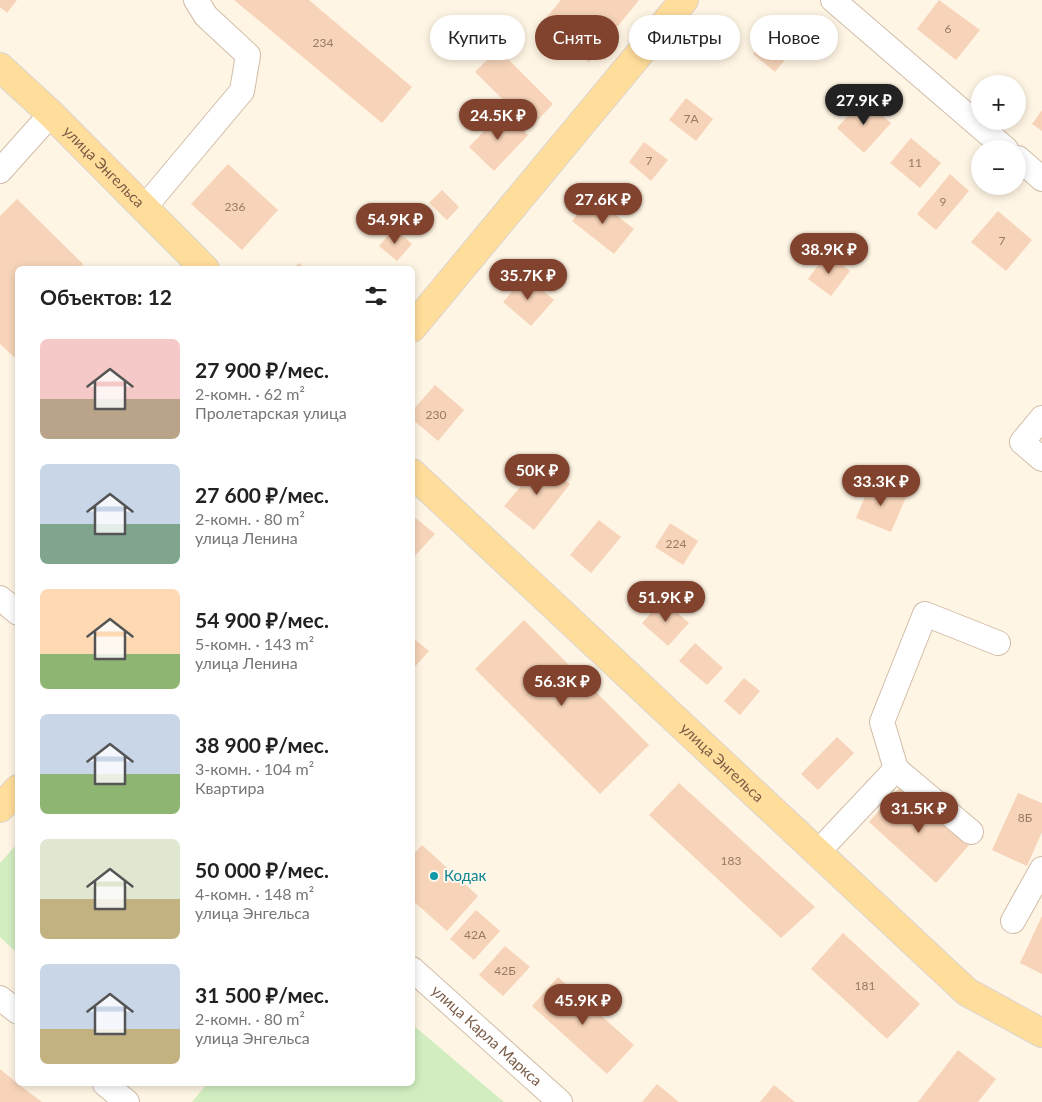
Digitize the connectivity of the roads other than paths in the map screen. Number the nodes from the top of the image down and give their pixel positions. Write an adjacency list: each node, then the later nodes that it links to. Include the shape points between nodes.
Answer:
1 (196, 0): 10 (street, via 206,16 248,55 242,90)
2 (684, 0): 12 (main road)
3 (833, 0): 6 (street)
4 (0, 67): 5 (main road, улица Энгельса)
5 (51, 114): 8 (street); 10 (main road, улица Энгельса)
6 (996, 140)
7 (1026, 165): 9 (street)
8 (0, 171)
9 (1042, 179)
10 (144, 208): 11 (main road, улица Энгельса)
11 (201, 266)
12 (415, 324)
13 (1042, 418): 14 (street, via 1022,442)
14 (1042, 459)
15 (415, 476): 23 (main road, улица Энгельса)
16 (0, 598): 17 (street)
17 (15, 610)
18 (998, 643): 19 (street, via 925,614 882,722)
19 (896, 769): 22 (street); 23 (street)
20 (15, 792): 21 (main road)
21 (0, 808)
22 (971, 832)
23 (817, 853): 29 (main road, улица Энгельса, via 967,992)
24 (1042, 869): 25 (street)
25 (1013, 921)
26 (415, 971): 32 (street, улица Карла Маркса)
27 (0, 998): 28 (street)
28 (15, 1010)
29 (1042, 1034)
30 (107, 1086): 31 (street)
31 (127, 1102)
32 (560, 1102)

